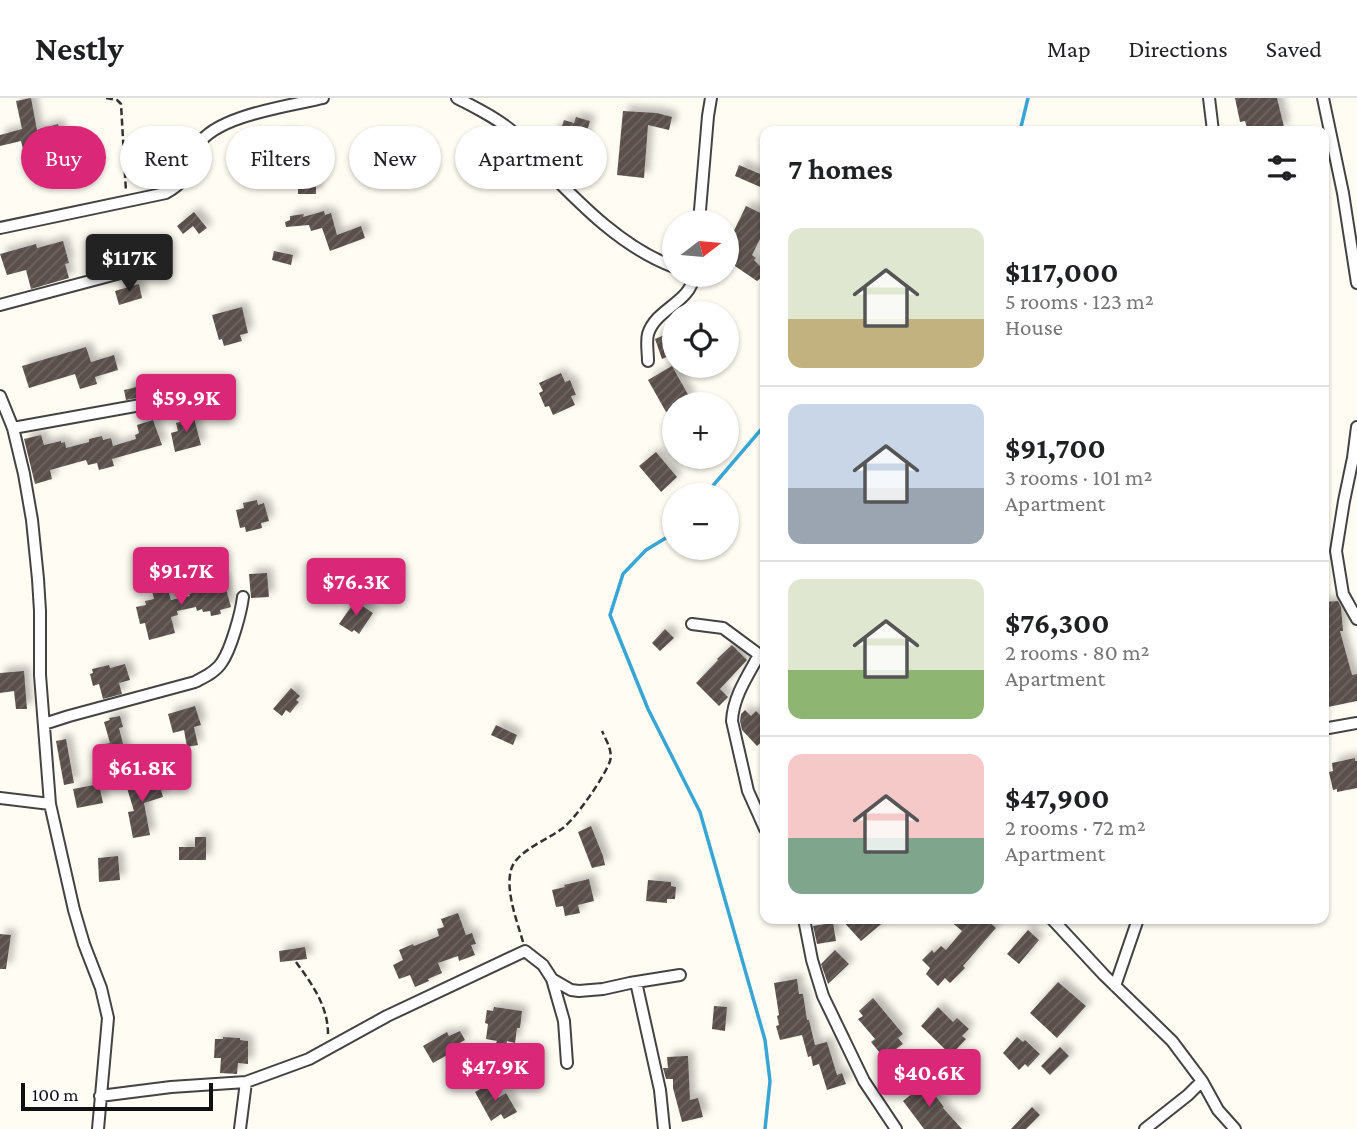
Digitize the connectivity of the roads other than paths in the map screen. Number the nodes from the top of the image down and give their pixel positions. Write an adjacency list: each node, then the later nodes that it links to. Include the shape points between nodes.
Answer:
1 (323, 98): 8 (street, via 217,127 198,145 186,177 166,193)
2 (457, 98): 10 (street, via 513,132 612,231)
3 (710, 98): 7 (street)
4 (1209, 98): 6 (street)
5 (1323, 98): 9 (street)
6 (1212, 126)
7 (700, 210)
8 (0, 228)
9 (1354, 235): 12 (street)
10 (662, 262)
11 (143, 267): 14 (street)
12 (1357, 283)
13 (690, 287): 15 (street, via 654,320 647,336)
14 (0, 305)
15 (648, 361)
16 (0, 396): 19 (street)
17 (185, 397): 19 (street)
18 (1357, 427): 21 (street, via 1336,551 1343,594)
19 (13, 428): 26 (street, via 28,497 38,579)
20 (243, 597): 26 (street, via 229,645 213,671 195,682)
21 (1357, 619)
22 (692, 625): 23 (street, via 723,628)
23 (760, 656)
24 (760, 660): 30 (street, via 732,710 748,791)
25 (1357, 723): 27 (street)
26 (44, 724): 29 (street)
27 (1329, 728)
28 (0, 798): 29 (street)
29 (50, 804): 41 (street, via 74,910 108,1018)
30 (760, 818)
31 (805, 924): 45 (street, via 822,996 864,1081)
32 (1057, 924): 37 (street)
33 (1136, 924): 37 (street)
34 (680, 975): 36 (street)
35 (552, 979): 36 (street, via 585,992); 38 (street, via 564,1021); 40 (street, via 525,951 292,1066)
36 (636, 982): 44 (street)
37 (1115, 986): 39 (street, via 1172,1041)
38 (567, 1063)
39 (1202, 1081): 46 (street); 47 (street)
40 (246, 1082): 41 (street); 43 (street)
41 (100, 1096): 42 (street)
42 (98, 1129)
43 (240, 1129)
44 (664, 1129)
45 (896, 1129)
46 (1145, 1129)
47 (1234, 1129)

